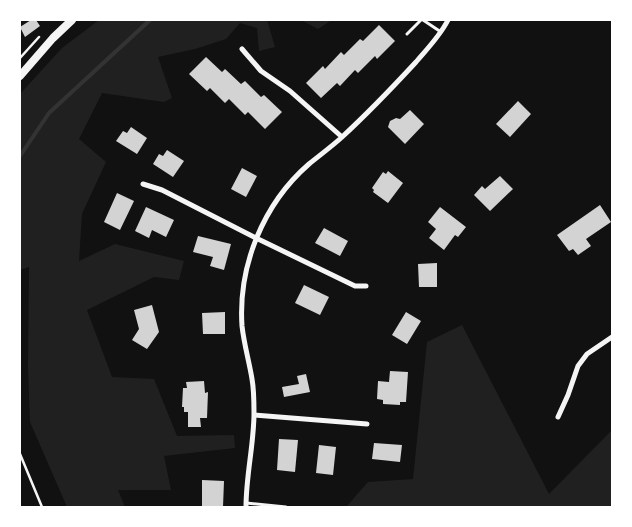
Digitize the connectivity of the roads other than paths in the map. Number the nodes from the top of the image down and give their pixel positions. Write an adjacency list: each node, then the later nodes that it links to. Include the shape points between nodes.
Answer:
1 (72, 20): 7 (street)
2 (422, 20): 4 (lane); 5 (lane)
3 (447, 20): 4 (street)
4 (441, 32): 8 (street, via 407,72)
5 (407, 34)
6 (242, 50): 8 (street, via 261,71 290,91)
7 (20, 76)
8 (342, 137): 10 (street, via 308,164 283,190)
9 (143, 184): 10 (street, via 162,190)
10 (256, 238): 11 (street, via 355,286); 13 (street, via 245,282 242,316 253,381)
11 (366, 286)
12 (612, 338): 14 (street, via 587,354 578,366)
13 (254, 415): 15 (street); 16 (street)
14 (558, 417)
15 (367, 424)
16 (246, 505): 17 (lane)
17 (286, 507)

